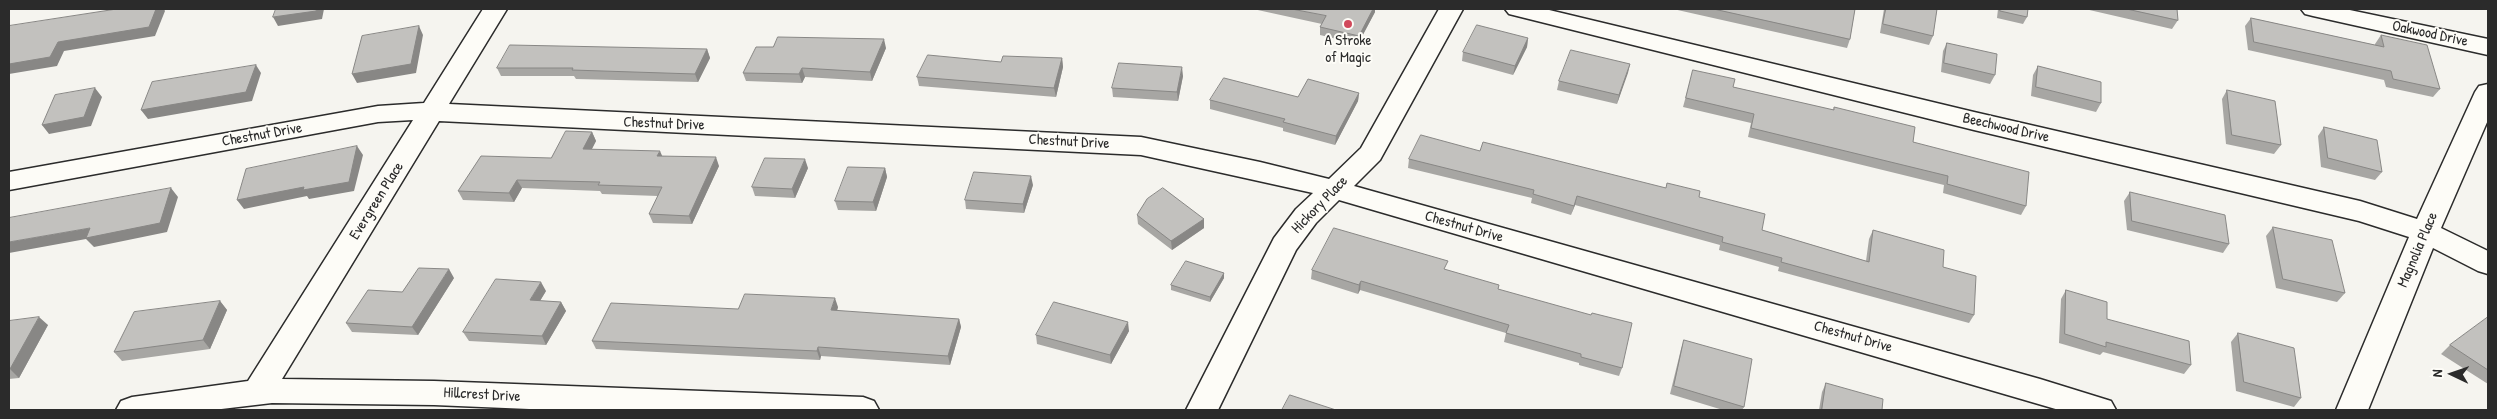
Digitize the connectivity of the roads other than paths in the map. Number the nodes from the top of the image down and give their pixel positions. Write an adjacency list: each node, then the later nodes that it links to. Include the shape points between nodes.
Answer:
1 (495, 9): 7 (street, Evergreen Place)
2 (1451, 9): 9 (street, Hickory Place, via 1371,154)
3 (1517, 9): 10 (street, Beechwood Drive, via 2360,211)
4 (2313, 9): 5 (street, Oakwood Drive)
5 (2488, 47)
6 (2488, 92): 10 (street, Magnolia Place)
7 (433, 110): 8 (street, Chestnut Drive, via 378,114); 9 (street, Chestnut Drive, via 630,123 1141,146 1211,158); 12 (street, Evergreen Place)
8 (9, 181)
9 (1333, 190): 15 (street, Hickory Place, via 1306,216 1284,245); 16 (street, Chestnut Drive)
10 (2425, 232): 11 (street, Beechwood Drive); 17 (street, Magnolia Place)
11 (2488, 264)
12 (258, 392): 13 (street, Hillcrest Drive); 14 (street, Hillcrest Drive, via 434,392)
13 (132, 410)
14 (863, 410)
15 (1202, 410)
16 (2100, 410)
17 (2352, 410)

